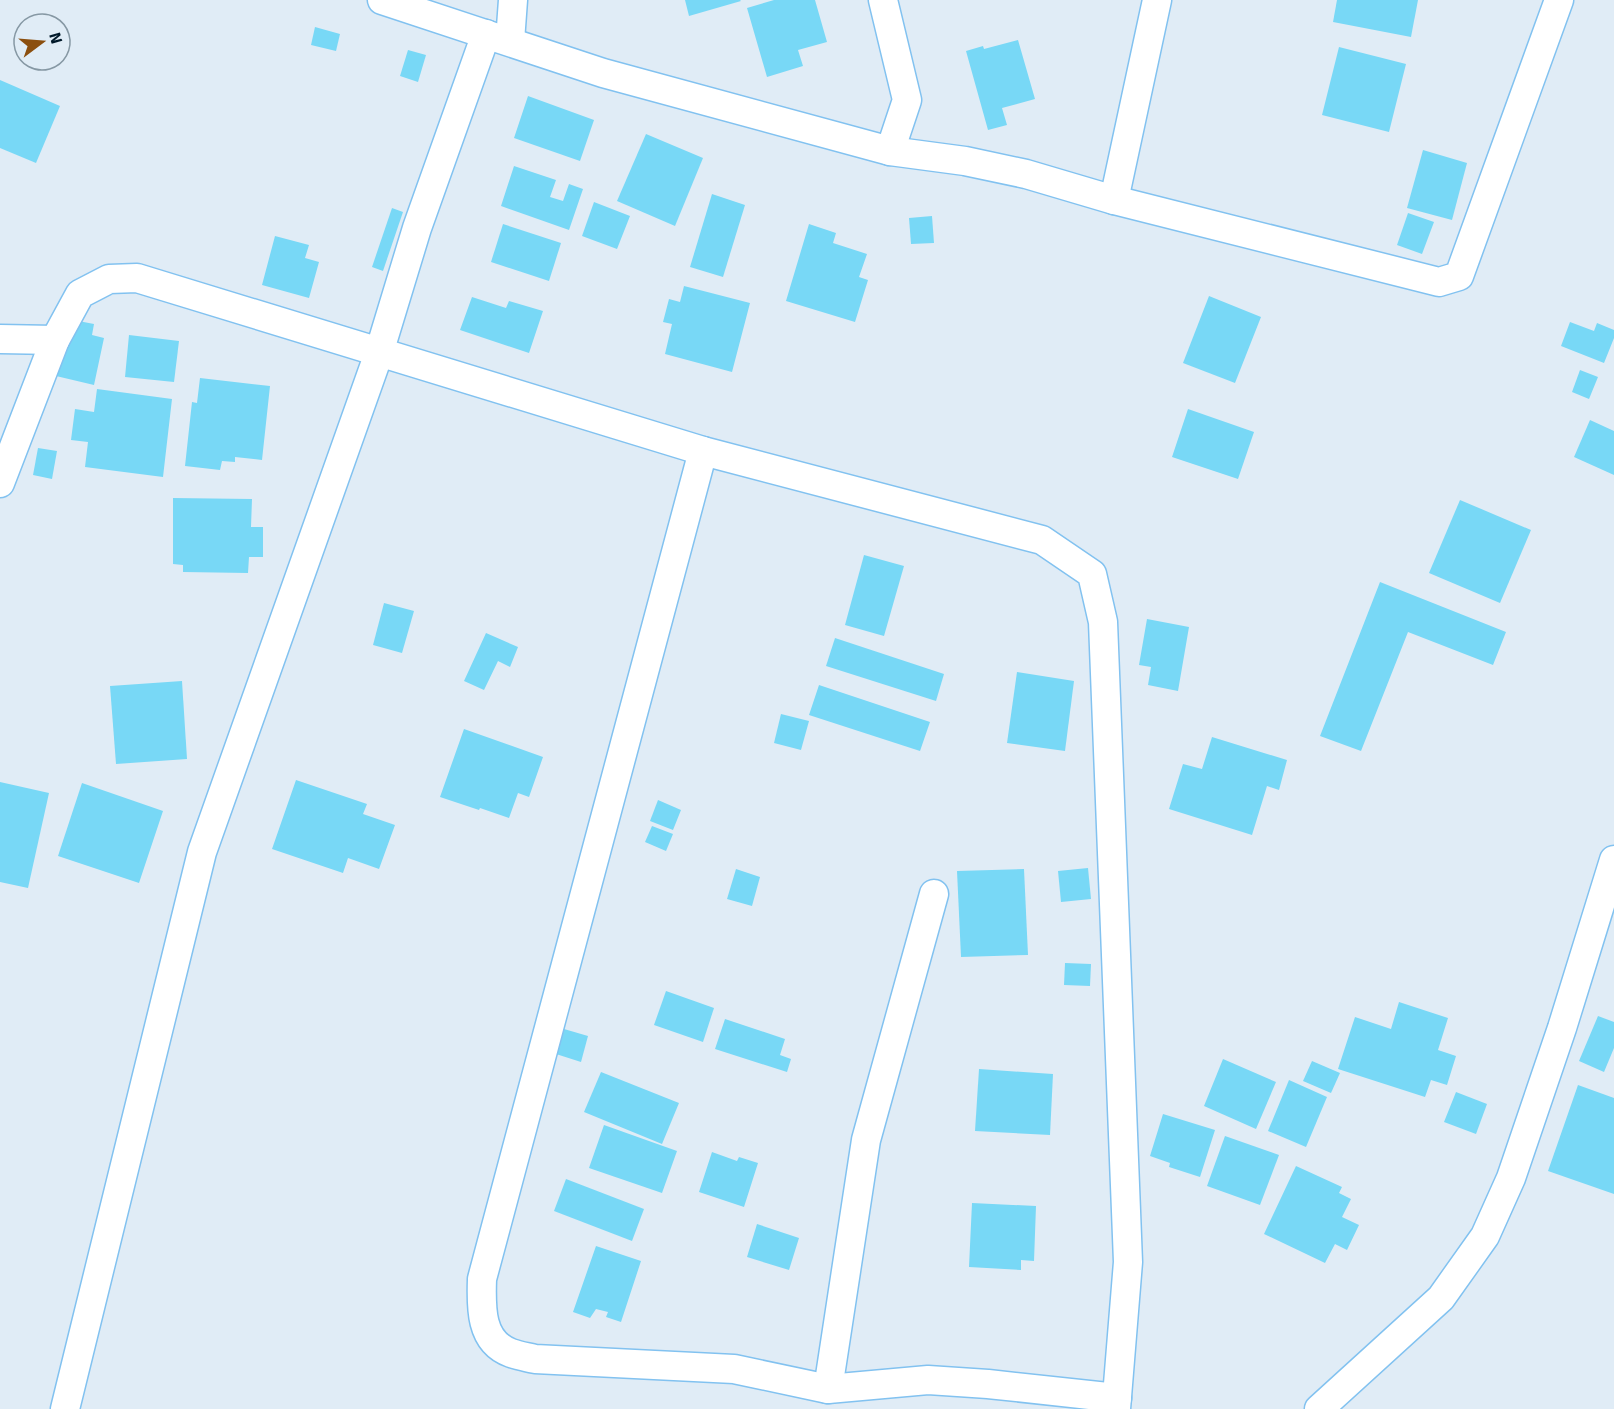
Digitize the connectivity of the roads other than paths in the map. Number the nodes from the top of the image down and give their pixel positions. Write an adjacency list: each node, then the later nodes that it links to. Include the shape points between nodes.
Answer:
1 (382, 0): 6 (street)
2 (513, 0): 6 (street)
3 (883, 0): 7 (street, via 907,100)
4 (1157, 0): 8 (street)
5 (1559, 0): 8 (street, via 1459,276 1439,282)
6 (498, 38): 7 (street, via 603,73); 11 (street, via 417,228)
7 (890, 151): 8 (street, via 1026,174)
8 (1114, 200)
9 (0, 339): 10 (street)
10 (55, 340): 11 (street, via 80,294 109,279 137,278); 13 (street)
11 (380, 353): 12 (street); 18 (street, via 202,852)
12 (703, 451): 16 (street, via 482,1279 481,1314 491,1340 509,1353 535,1359 734,1369); 17 (street, via 1042,540 1092,574 1103,622 1128,1262)
13 (0, 483)
14 (1614, 860): 19 (street, via 1511,1178 1485,1236 1441,1298)
15 (934, 894): 16 (street, via 866,1140)
16 (828, 1389): 17 (street, via 928,1380 988,1384)
17 (1117, 1404)
18 (65, 1409)
19 (1319, 1409)

